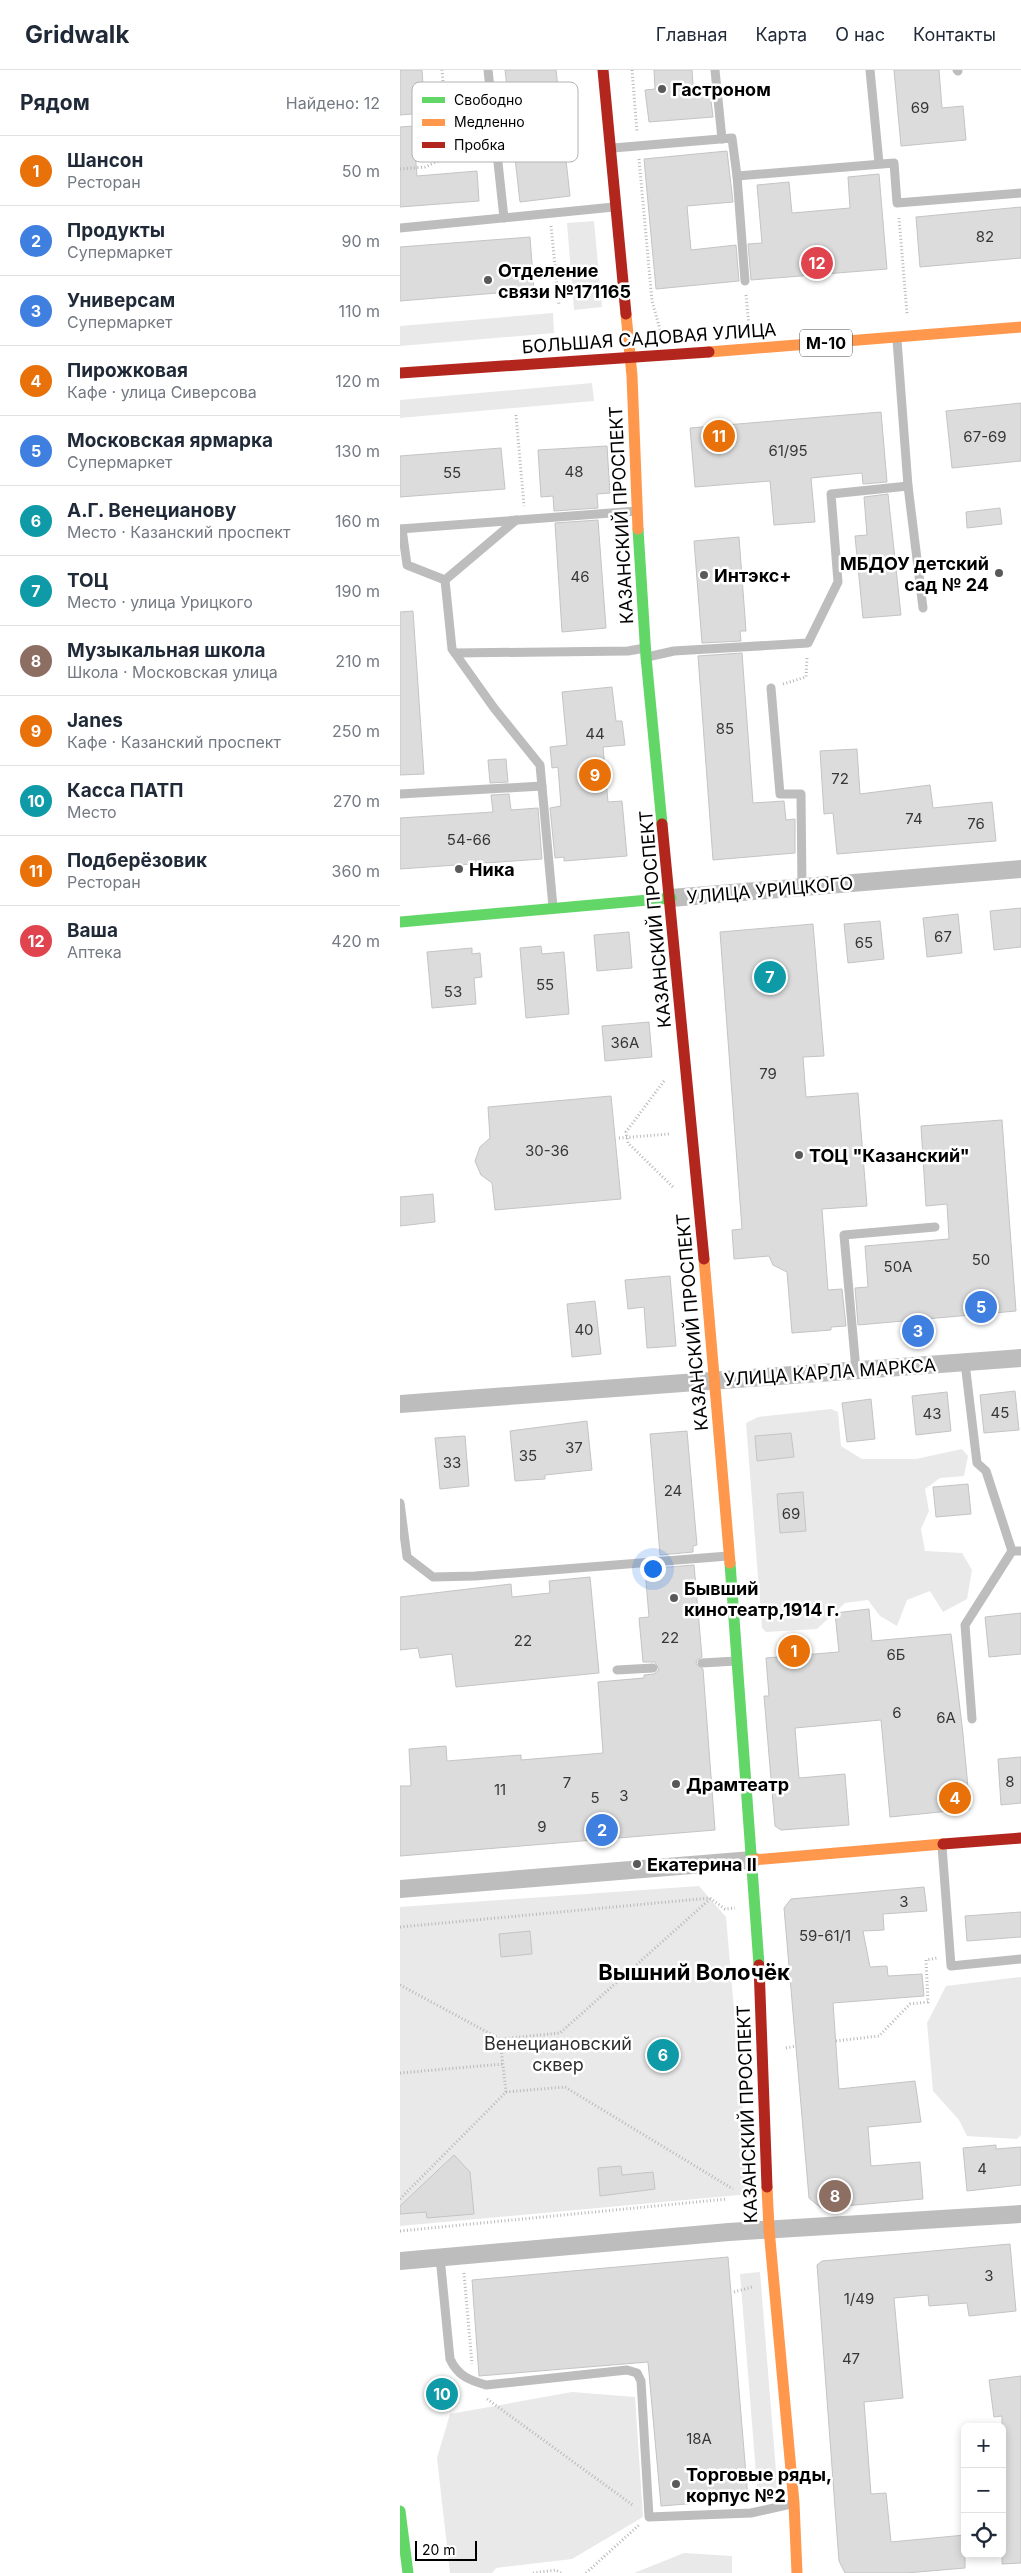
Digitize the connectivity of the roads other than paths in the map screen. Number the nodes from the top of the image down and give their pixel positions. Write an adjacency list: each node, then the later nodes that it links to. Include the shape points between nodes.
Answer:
1 (603, 70): 5 (main road, КАЗАНСКИЙ ПРОСПЕКТ)
2 (715, 70): 4 (lane)
3 (870, 70): 7 (lane)
4 (722, 139): 5 (lane); 8 (lane, via 732,138)
5 (611, 148): 10 (main road, КАЗАНСКИЙ ПРОСПЕКТ)
6 (498, 162): 11 (lane)
7 (879, 163): 8 (lane); 9 (lane, via 894,163 897,203)
8 (737, 176): 13 (lane)
9 (1021, 193)
10 (616, 207): 11 (lane); 16 (main road, КАЗАНСКИЙ ПРОСПЕКТ)
11 (504, 218): 12 (lane)
12 (400, 228)
13 (745, 281)
14 (1021, 327): 15 (main road, БОЛЬШАЯ САДОВАЯ УЛИЦА / М-10)
15 (897, 338): 16 (main road, БОЛЬШАЯ САДОВАЯ УЛИЦА / М-10); 18 (lane)
16 (630, 357): 17 (main road, БОЛЬШАЯ САДОВАЯ УЛИЦА / М-10); 19 (main road, КАЗАНСКИЙ ПРОСПЕКТ)
17 (400, 373)
18 (908, 486): 23 (lane); 24 (lane, via 830,494 838,582 808,643)
19 (637, 511): 20 (lane); 24 (main road, КАЗАНСКИЙ ПРОСПЕКТ)
20 (520, 520): 21 (lane); 22 (lane)
21 (401, 529): 22 (lane, via 407,565)
22 (445, 580): 25 (lane)
23 (923, 608)
24 (646, 652): 25 (lane); 31 (main road, КАЗАНСКИЙ ПРОСПЕКТ)
25 (455, 653): 27 (lane, via 540,764)
26 (771, 688): 30 (lane, via 780,794 800,794)
27 (542, 786): 28 (lane); 32 (lane)
28 (400, 794)
29 (1021, 870): 30 (street, УЛИЦА УРИЦКОГО)
30 (802, 888): 31 (street, УЛИЦА УРИЦКОГО)
31 (671, 898): 32 (main road, УЛИЦА УРИЦКОГО); 38 (main road, КАЗАНСКИЙ ПРОСПЕКТ)
32 (554, 910): 33 (main road, УЛИЦА УРИЦКОГО)
33 (400, 922)
34 (935, 1227): 37 (lane, via 844,1235)
35 (1021, 1358): 36 (street, УЛИЦА КАРЛА МАРКСА)
36 (965, 1363): 37 (street, УЛИЦА КАРЛА МАРКСА); 41 (lane, via 977,1463 986,1471)
37 (856, 1370): 38 (street, УЛИЦА КАРЛА МАРКСА)
38 (716, 1380): 39 (street, УЛИЦА КАРЛА МАРКСА); 42 (main road, КАЗАНСКИЙ ПРОСПЕКТ)
39 (400, 1404)
40 (400, 1503): 42 (lane, via 407,1557 433,1577)
41 (1016, 1551): 47 (lane, via 965,1625)
42 (728, 1556): 43 (main road, КАЗАНСКИЙ ПРОСПЕКТ)
43 (736, 1661): 44 (lane); 50 (main road, КАЗАНСКИЙ ПРОСПЕКТ)
44 (702, 1664)
45 (653, 1668): 46 (lane)
46 (617, 1670)
47 (972, 1719)
48 (1021, 1838): 49 (main road)
49 (942, 1844): 50 (main road); 52 (lane, via 951,1966)
50 (752, 1860): 51 (street); 54 (main road, КАЗАНСКИЙ ПРОСПЕКТ)
51 (400, 1889)
52 (1021, 1959)
53 (1021, 2214): 54 (street)
54 (769, 2229): 55 (street); 57 (main road, КАЗАНСКИЙ ПРОСПЕКТ)
55 (440, 2257): 56 (street); 57 (lane, via 450,2360 454,2369 466,2379 486,2385 627,2370 636,2373 641,2381 649,2517 751,2513)
56 (400, 2260)
57 (794, 2503): 60 (main road, КАЗАНСКИЙ ПРОСПЕКТ)
58 (400, 2511): 59 (main road)
59 (408, 2573)
60 (797, 2573)

